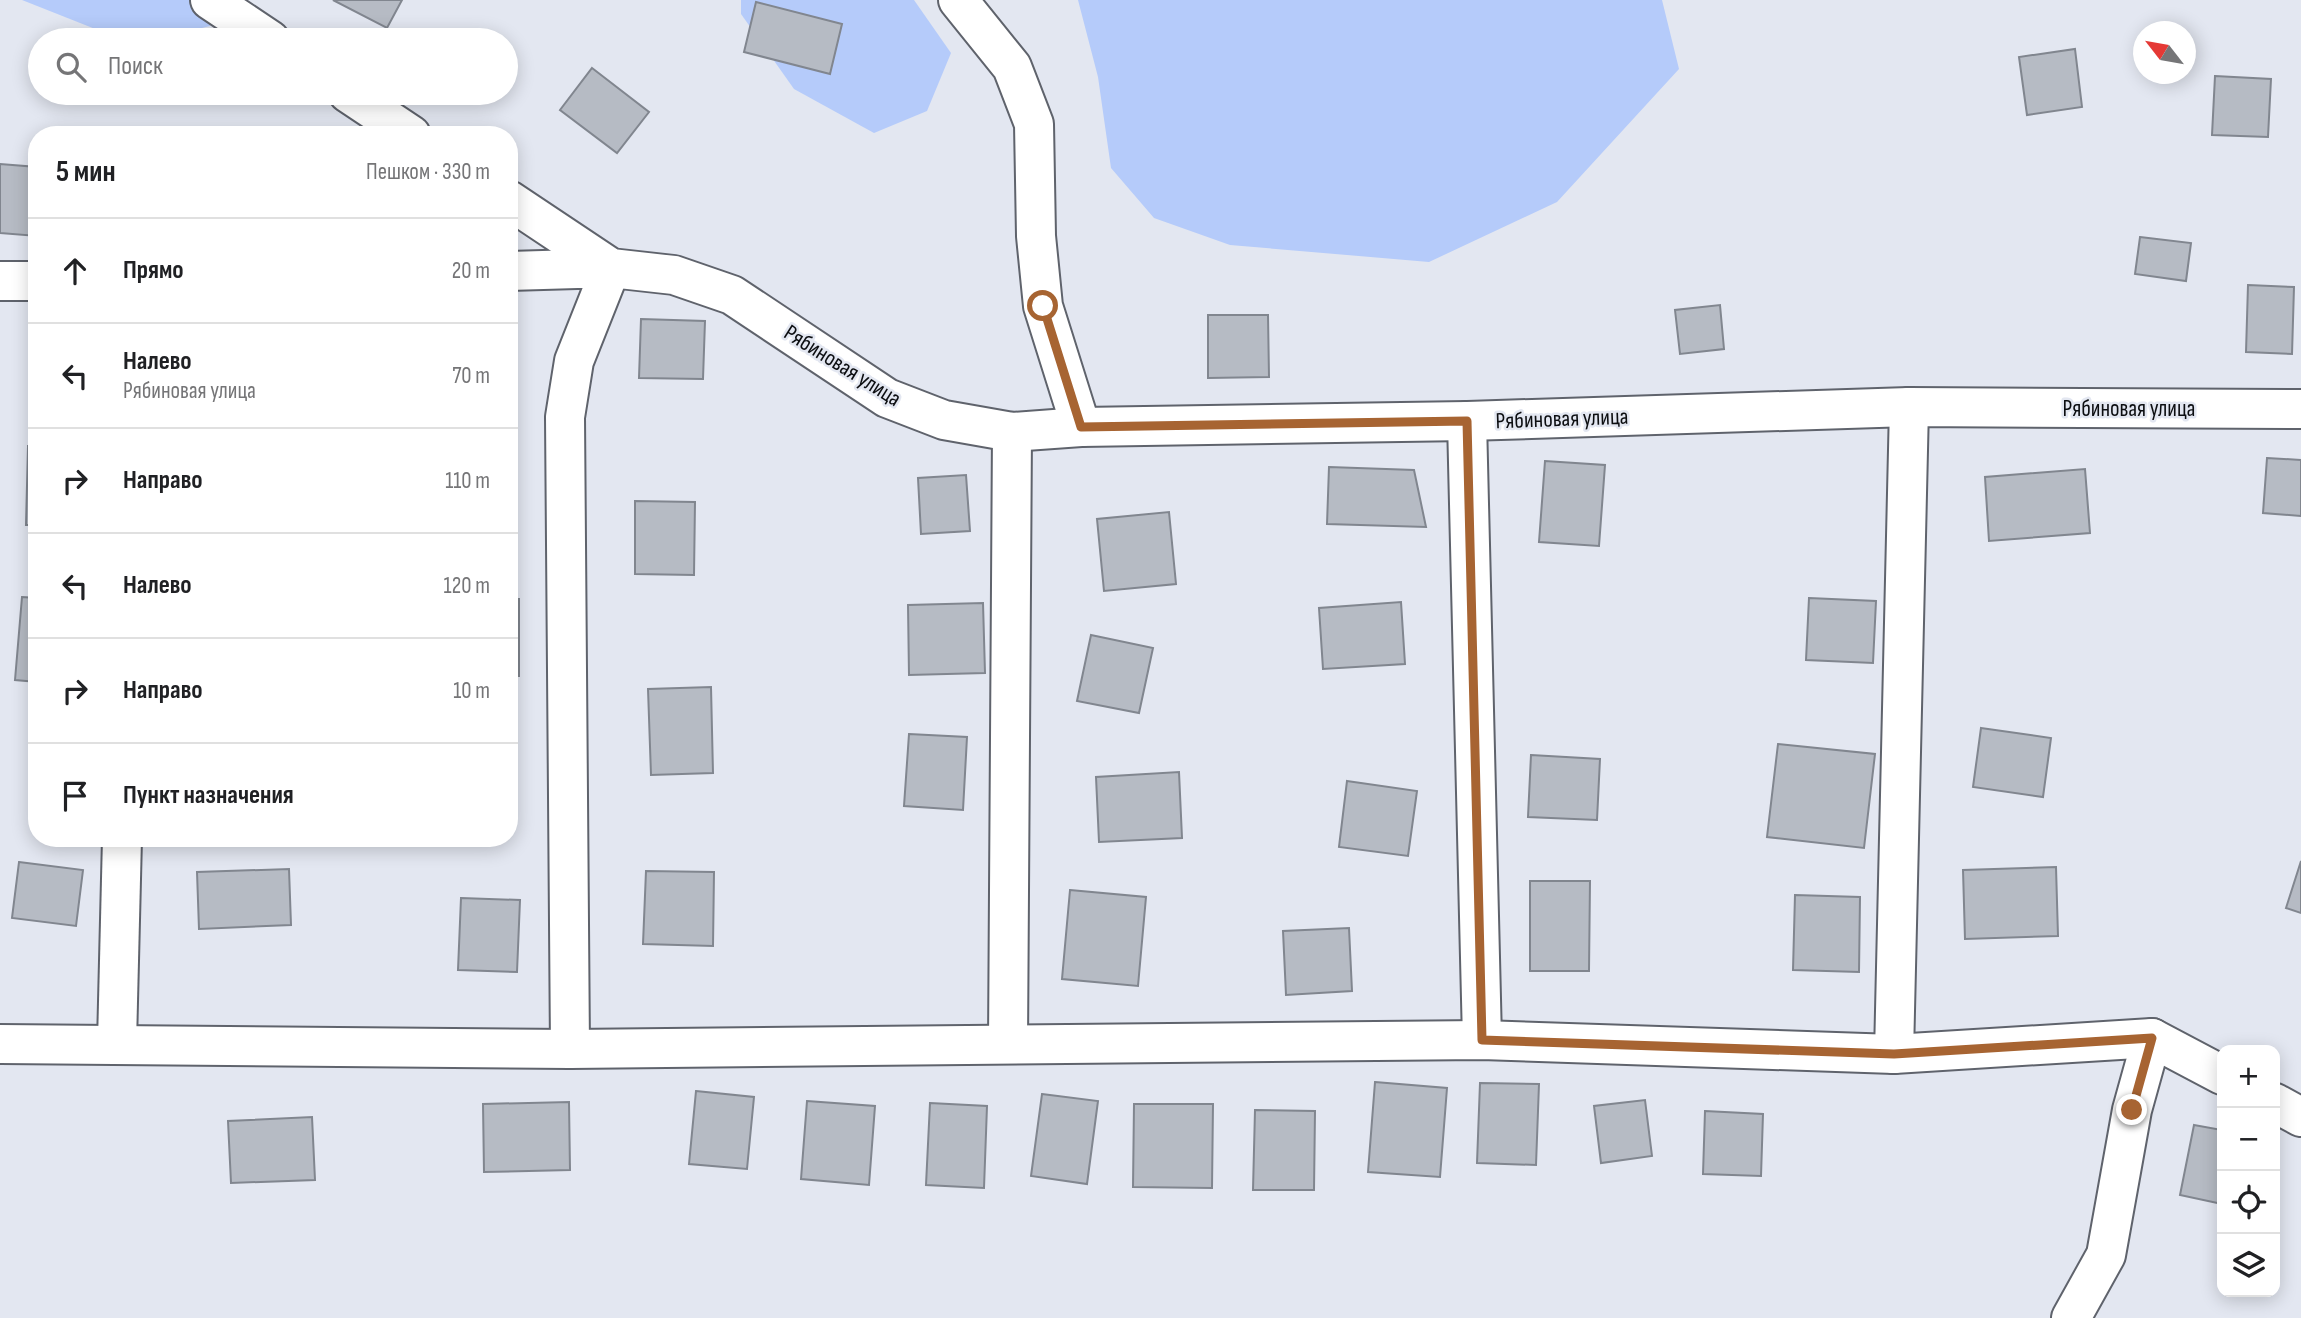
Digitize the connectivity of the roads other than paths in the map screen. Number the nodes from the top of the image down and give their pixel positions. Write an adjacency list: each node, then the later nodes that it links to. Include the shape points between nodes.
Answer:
1 (209, 0): 3 (street)
2 (958, 0): 14 (street, via 1012,67 1034,124 1036,236 1043,306)
3 (252, 28)
4 (366, 105): 5 (street)
5 (398, 126)
6 (518, 206): 7 (street)
7 (611, 268): 8 (street, Рябиновая улица); 15 (street, Рябиновая улица, via 674,275 732,295 887,398 944,420); 22 (street, via 574,361 565,417)
8 (518, 271)
9 (0, 281): 10 (street)
10 (28, 281)
11 (1909, 407): 12 (street, Рябиновая улица); 13 (street, Рябиновая улица); 23 (street)
12 (2301, 409)
13 (1467, 421): 14 (street, Рябиновая улица); 18 (street)
14 (1081, 427): 15 (street, Рябиновая улица)
15 (1012, 432): 21 (street)
16 (122, 847): 19 (street)
17 (2152, 1038): 23 (street); 24 (street); 27 (street, via 2132,1110 2106,1255)
18 (1482, 1040): 21 (street); 23 (street)
19 (117, 1043): 20 (street); 22 (street)
20 (0, 1044)
21 (1008, 1044): 22 (street)
22 (570, 1049)
23 (1894, 1054)
24 (2217, 1072)
25 (2280, 1106): 26 (street)
26 (2301, 1117)
27 (2071, 1318)

